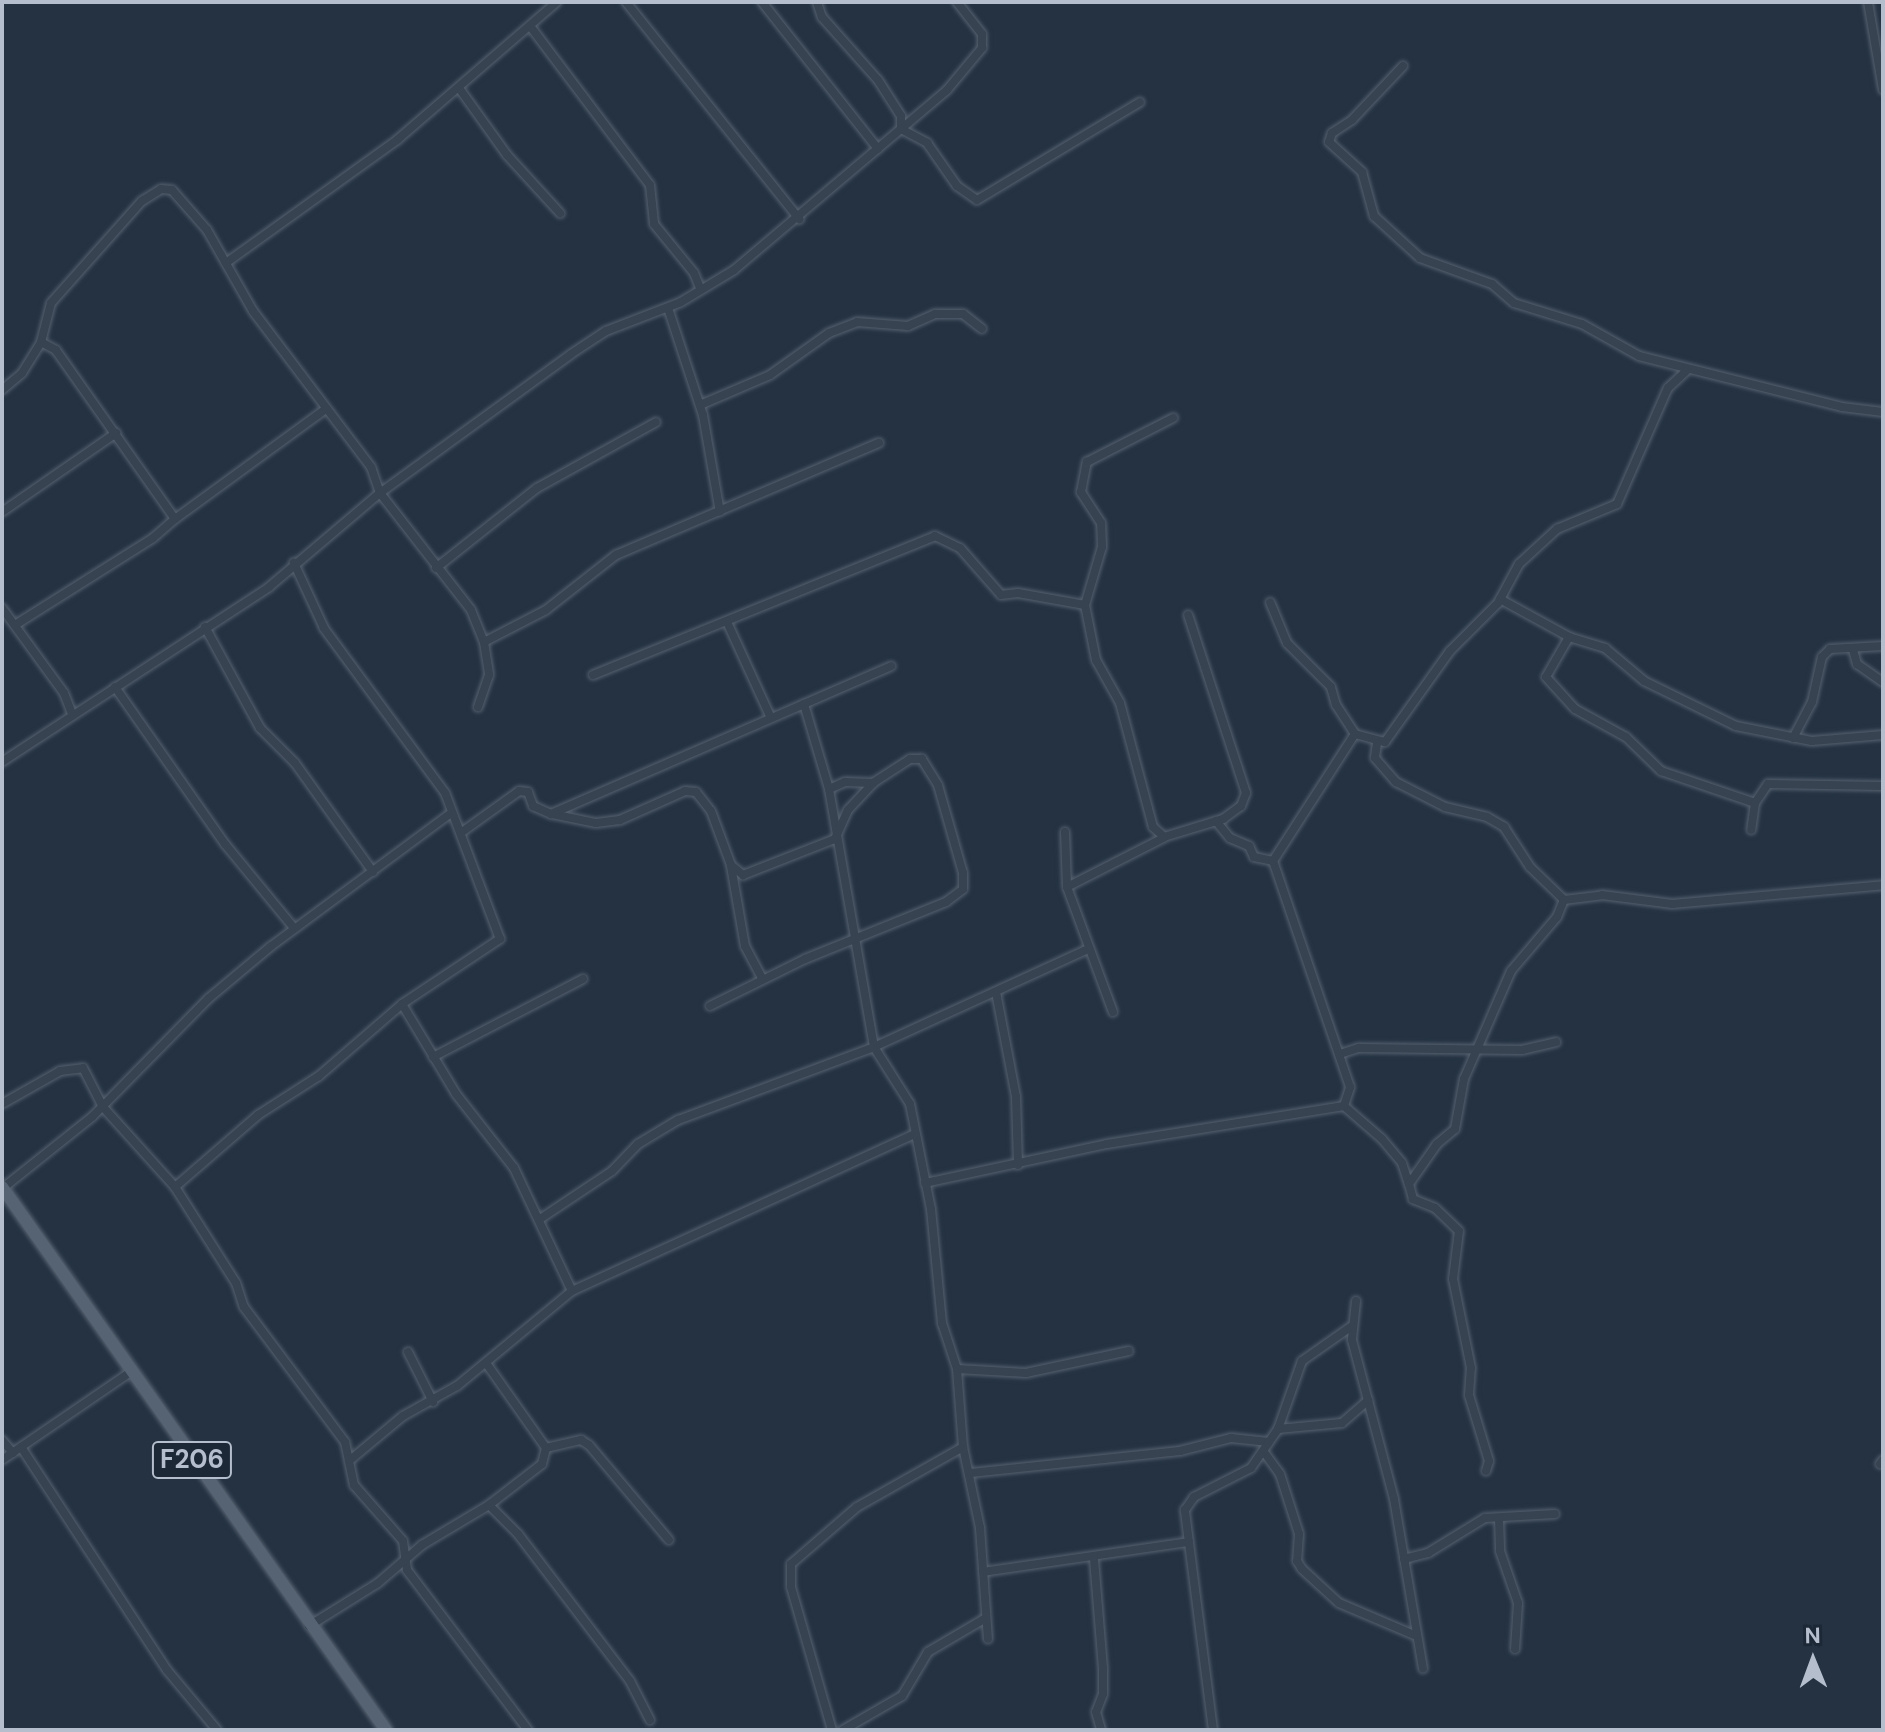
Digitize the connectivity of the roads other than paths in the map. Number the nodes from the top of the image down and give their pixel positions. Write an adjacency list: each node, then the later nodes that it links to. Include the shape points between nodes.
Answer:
1 (557, 2): 7 (street)
2 (626, 2): 15 (street)
3 (762, 2): 13 (street)
4 (817, 2): 12 (street, via 822,17 878,80 901,116)
5 (957, 2): 12 (street, via 982,34 982,48 947,90)
6 (1868, 2): 10 (street)
7 (530, 26): 9 (street); 17 (street, via 650,185 654,224 694,273)
8 (1403, 66): 21 (street, via 1352,120 1332,133 1329,142 1362,172 1374,216 1390,235 1420,258 1492,284 1514,303 1582,324 1639,356)
9 (459, 88): 14 (street, via 507,155); 16 (street, via 397,140)
10 (1883, 90)
11 (1140, 102): 12 (street, via 977,200 957,186 938,153)
12 (901, 129): 13 (street)
13 (878, 149): 15 (street)
14 (560, 213)
15 (799, 219): 17 (street)
16 (226, 263): 20 (street, via 172,190 161,189 142,201 51,303); 24 (street, via 253,311)
17 (701, 290): 18 (street)
18 (668, 308): 23 (street); 30 (street, via 594,339)
19 (982, 329): 23 (street, via 963,314 935,314 908,326 857,322 829,333 770,375)
20 (41, 342): 22 (street, via 22,373); 28 (street, via 56,350)
21 (1687, 370): 25 (street); 36 (street, via 1668,388 1623,497 1557,529 1519,564)
22 (2, 390)
23 (700, 405): 32 (street)
24 (326, 409): 30 (street, via 371,467); 33 (street)
25 (1883, 412)
26 (1173, 418): 38 (street, via 1087,462 1081,492 1101,523 1102,547)
27 (656, 422): 35 (street, via 537,488)
28 (116, 433): 31 (street); 33 (street)
29 (879, 443): 32 (street)
30 (380, 493): 34 (street); 35 (street)
31 (2, 512)
32 (720, 512): 45 (street, via 616,555 558,602)
33 (175, 519): 42 (street)
34 (294, 563): 43 (street, via 269,587); 65 (street, via 324,628 445,793)
35 (436, 568): 45 (street, via 471,610)
36 (1500, 599): 44 (street); 59 (street, via 1450,651 1395,732)
37 (1270, 602): 56 (street, via 1287,643 1331,687)
38 (1085, 605): 41 (street, via 1001,595 960,548 935,536); 71 (street, via 1096,660 1120,703 1153,827)
39 (2, 608): 42 (street)
40 (1188, 615): 67 (street, via 1246,793 1241,806)
41 (727, 622): 49 (street); 55 (street)
42 (15, 625): 54 (street, via 64,693)
43 (205, 627): 51 (street); 75 (street, via 260,728 294,761)
44 (1569, 637): 58 (street, via 1605,648 1644,681 1703,714); 64 (street, via 1546,677 1575,709 1626,737 1661,771)
45 (484, 642): 53 (street, via 489,675)
46 (1883, 646): 47 (street)
47 (1853, 650): 50 (street, via 1857,664); 58 (street, via 1830,649 1822,657 1812,702)
48 (891, 666): 52 (street)
49 (593, 675)
50 (1883, 682)
51 (115, 687): 54 (street); 79 (street, via 225,844)
52 (804, 704): 55 (street); 63 (street)
53 (478, 707)
54 (72, 714): 60 (street)
55 (770, 716): 66 (street)
56 (1355, 734): 59 (street); 73 (street)
57 (1883, 735): 58 (street, via 1849,741)
58 (1793, 738)
59 (1377, 743): 78 (street, via 1375,758 1396,782 1445,807 1487,817 1504,827 1530,867)
60 (2, 762)
61 (873, 783): 63 (street, via 845,782); 72 (street, via 848,810); 80 (street, via 910,759 927,765 938,785 963,889 946,902)
62 (1883, 786): 64 (street, via 1768,784)
63 (829, 789): 72 (street)
64 (1755, 803): 68 (street)
65 (450, 814): 69 (street); 75 (street)
66 (551, 814): 69 (street, via 533,806 528,792 519,791); 74 (street, via 596,823 620,820 685,791 696,792 711,811)
67 (1216, 821): 71 (street); 73 (street, via 1230,838 1249,846 1254,857)
68 (1751, 830)
69 (462, 832): 85 (street, via 500,939)
70 (1065, 832): 77 (street)
71 (1164, 837): 77 (street)
72 (835, 839): 74 (street, via 743,875); 80 (street)
73 (1273, 861): 91 (street)
74 (731, 865): 82 (street, via 742,936)
75 (373, 872): 79 (street)
76 (1883, 885): 78 (street, via 1672,904 1602,895)
77 (1067, 887): 81 (street)
78 (1564, 900): 90 (street, via 1557,917 1511,971)
79 (294, 928): 95 (street, via 209,998)
80 (858, 941): 82 (street); 89 (street)
81 (1086, 950): 84 (street); 87 (street)
82 (762, 978): 86 (street)
83 (583, 979): 92 (street)
84 (996, 992): 89 (street); 97 (street, via 1016,1097)
85 (402, 1004): 92 (street); 101 (street)
86 (710, 1006)
87 (1113, 1012)
88 (1556, 1042): 90 (street, via 1522,1050)
89 (874, 1047): 96 (street, via 910,1104); 102 (street, via 678,1120)
90 (1476, 1050): 91 (street, via 1359,1048); 99 (street, via 1464,1079 1455,1129)
91 (1340, 1054): 94 (street, via 1350,1087)
92 (433, 1057): 102 (street, via 514,1168)
93 (2, 1104): 95 (street, via 75,1065 83,1068)
94 (1344, 1106): 97 (street, via 1107,1144); 99 (street, via 1382,1139 1402,1163)
95 (103, 1107): 100 (street); 101 (street)
96 (913, 1135): 98 (street); 103 (street)
97 (1018, 1165): 98 (street)
98 (925, 1183): 109 (street, via 942,1323)
99 (1409, 1184): 122 (street, via 1413,1199 1435,1208 1459,1231 1453,1279 1471,1368 1469,1395 1489,1461)
100 (2, 1187): 110 (main road, F206)
101 (175, 1187): 121 (street, via 236,1283 244,1307 345,1442)
102 (540, 1219): 103 (street)
103 (572, 1291): 108 (street)
104 (1356, 1301): 105 (street)
105 (1352, 1326): 111 (street); 113 (street, via 1302,1361)
106 (1129, 1351): 109 (street, via 1026,1373)
107 (408, 1352): 112 (street)
108 (486, 1363): 112 (street); 117 (street)
109 (957, 1369): 116 (street)
110 (129, 1373): 118 (street); 134 (main road, F206)
111 (1368, 1400): 113 (street, via 1342,1423); 131 (street)
112 (433, 1402): 121 (street, via 403,1416)
113 (1278, 1429): 115 (street)
114 (2, 1440): 118 (street)
115 (1269, 1442): 119 (street); 123 (street, via 1231,1438 1180,1451)
116 (963, 1447): 123 (street); 143 (street, via 857,1507 791,1564 791,1587)
117 (546, 1448): 124 (street, via 542,1464); 127 (street, via 581,1440 589,1445)
118 (17, 1450): 120 (street); 140 (street, via 167,1670)
119 (1264, 1452): 128 (street, via 1251,1468 1194,1497 1185,1510); 135 (street, via 1280,1474 1299,1534 1297,1561 1302,1569 1339,1603)
120 (2, 1460)
121 (349, 1461): 129 (street, via 354,1485 403,1541)
122 (1486, 1471)
123 (971, 1473): 132 (street)
124 (489, 1505): 129 (street); 139 (street, via 518,1534 630,1681)
125 (1555, 1514): 126 (street)
126 (1499, 1519): 131 (street, via 1485,1518 1428,1553); 137 (street, via 1500,1551 1518,1603)
127 (669, 1540)
128 (1189, 1542): 130 (street); 146 (street)
129 (407, 1558): 134 (street, via 378,1583); 142 (street, via 407,1570)
130 (1094, 1559): 132 (street); 145 (street, via 1103,1668 1096,1712)
131 (1404, 1559): 135 (street)
132 (983, 1572): 133 (street)
133 (986, 1618): 136 (street); 144 (street, via 928,1652 902,1696)
134 (309, 1626): 141 (main road, F206)
135 (1414, 1635): 138 (street)
136 (988, 1639)
137 (1515, 1649)
138 (1423, 1669)
139 (650, 1720)
140 (217, 1730)
141 (386, 1730)
142 (528, 1730)
143 (832, 1730)
144 (843, 1730)
145 (1101, 1730)
146 (1213, 1730)

